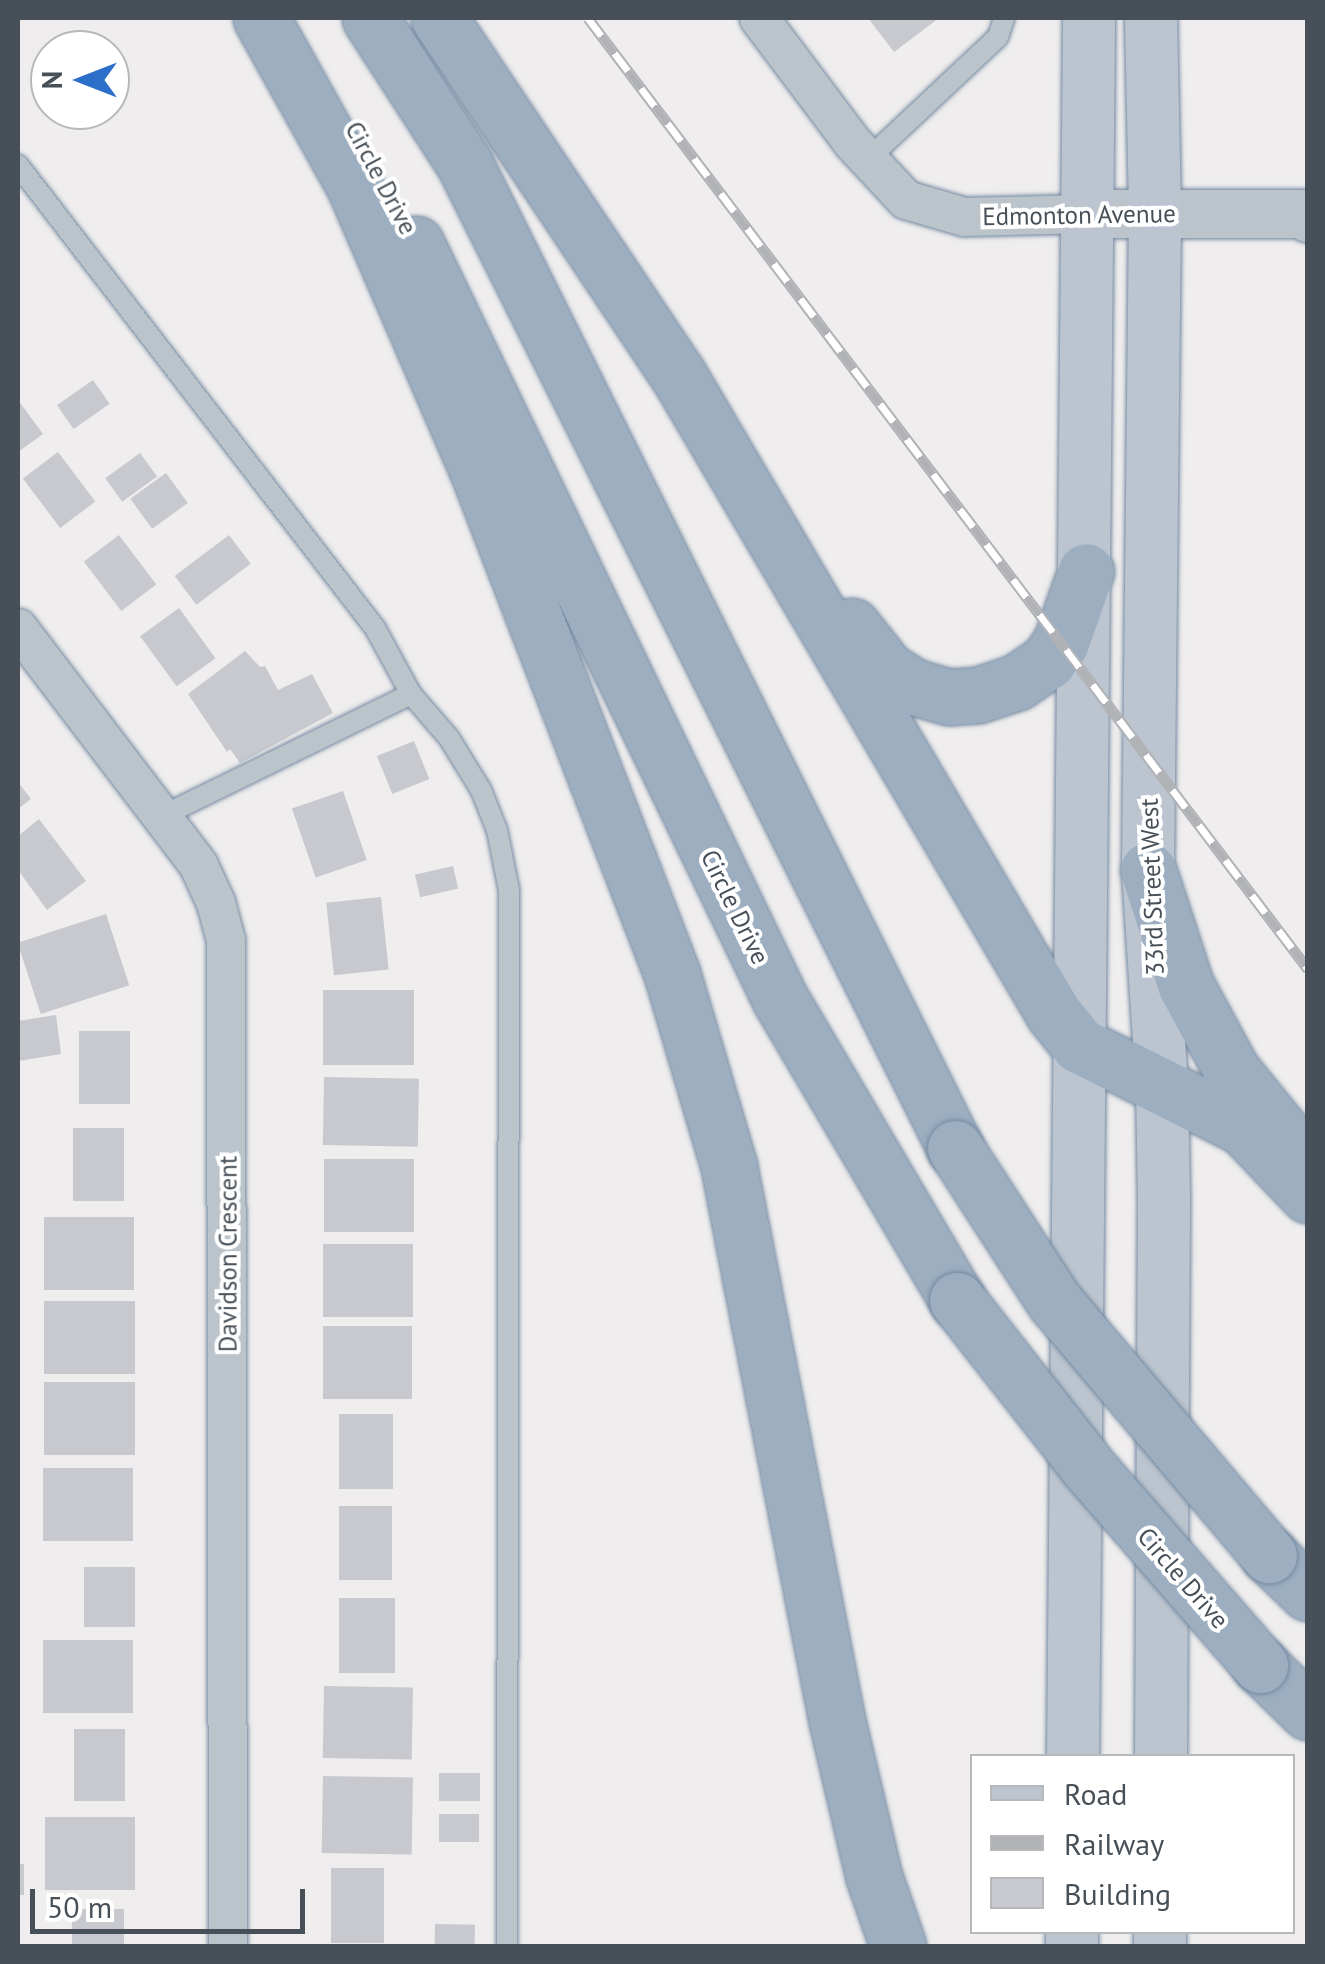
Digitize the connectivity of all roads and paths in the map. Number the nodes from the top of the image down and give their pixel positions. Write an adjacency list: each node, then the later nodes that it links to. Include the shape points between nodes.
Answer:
1 (261, 18): 25 (highway, via 355,188 478,471 672,974 728,1168)
2 (292, 18): 26 (highway, Circle Drive, bridge, via 395,201 780,999 957,1300 1100,1481)
3 (370, 18): 24 (highway, bridge, via 466,165 955,1148 1054,1302)
4 (439, 18): 14 (highway)
5 (759, 18): 9 (street, Edmonton Avenue)
6 (1004, 18): 9 (lane, via 998,37)
7 (1090, 18): 12 (main road)
8 (1151, 18): 11 (main road, 33rd Street West)
9 (868, 159): 12 (street, Edmonton Avenue, via 906,200 964,217)
10 (18, 165): 17 (lane, via 375,628)
11 (1155, 213): 12 (street, Edmonton Avenue); 13 (street, Edmonton Avenue); 19 (main road, 33rd Street West)
12 (1088, 214): 15 (main road)
13 (1308, 218)
14 (677, 373): 15 (highway, via 743,458 862,642 886,670 914,687 949,697 978,696 1031,674 1061,642); 20 (highway, via 1025,968)
15 (1086, 571): 20 (main road)
16 (18, 628): 18 (street, Davidson Crescent)
17 (410, 694): 18 (lane); 30 (lane, via 449,738 481,790 509,890)
18 (162, 816): 29 (street, Davidson Crescent, via 200,866 226,940)
19 (1148, 870): 21 (main road, 33rd Street West); 22 (highway, via 1186,986 1232,1070)
20 (1079, 1046): 21 (highway); 27 (main road)
21 (1162, 1085): 23 (highway, via 1243,1127); 28 (main road, 33rd Street West)
22 (1308, 1167)
23 (1308, 1195)
24 (1308, 1593)
25 (814, 1608): 31 (highway, via 874,1878); 32 (highway, via 891,1873)
26 (1308, 1712)
27 (1073, 1754)
28 (1161, 1754)
29 (228, 1946)
30 (507, 1946)
31 (898, 1946)
32 (924, 1946)

